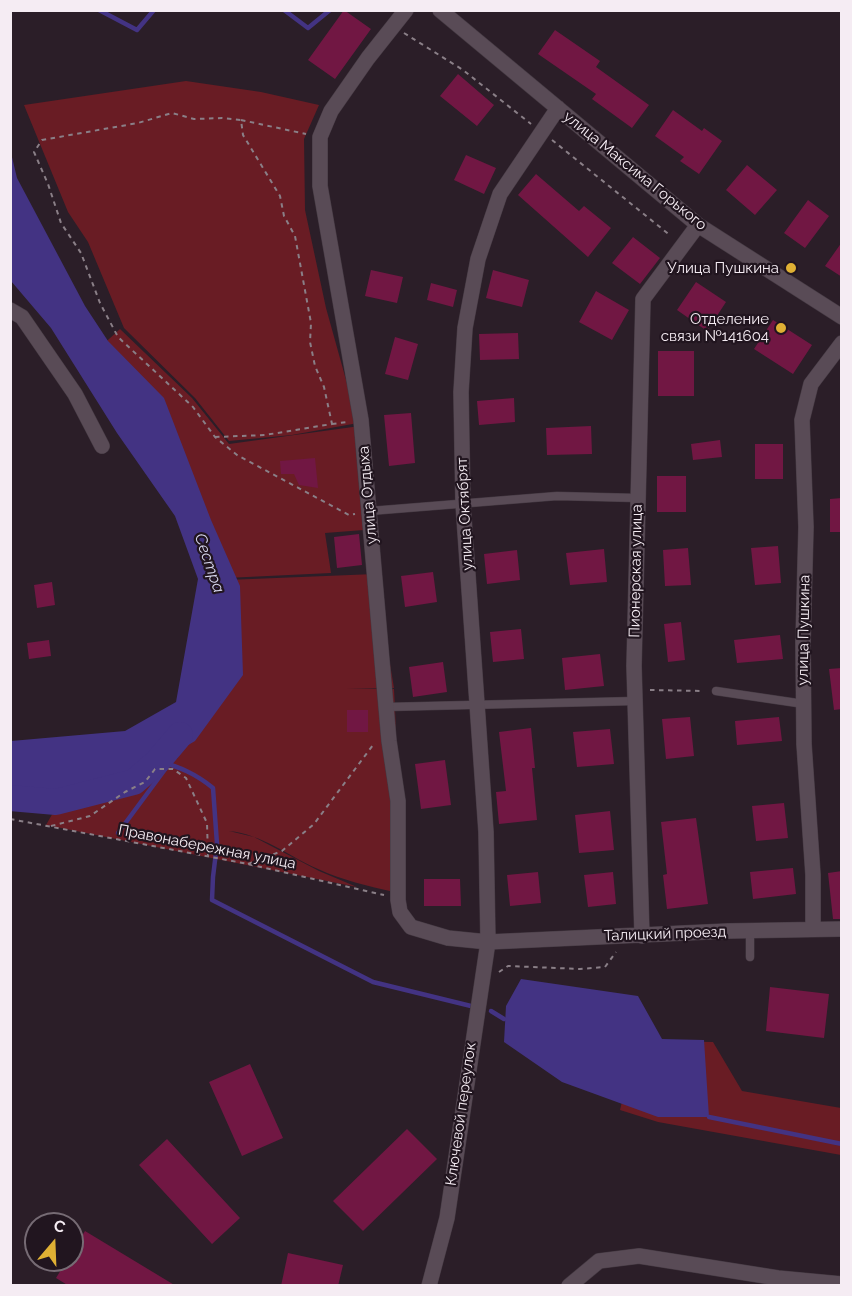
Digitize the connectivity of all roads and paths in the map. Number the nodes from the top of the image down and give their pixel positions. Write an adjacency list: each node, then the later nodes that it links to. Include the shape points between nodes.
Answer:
1 (406, 10): 5 (street, улица Отдыха, via 331,111)
2 (440, 10): 3 (street, улица Максима Горького)
3 (558, 108): 6 (street, улица Максима Горького); 13 (street, улица Октябрят, via 500,194 478,259 465,328 461,392)
4 (241, 120): 5 (path); 10 (path, via 243,135 280,196 284,216 295,236 311,323 313,358 332,424 265,435); 10 (path, via 194,119 172,113 42,140 34,152 61,223 81,254 118,337 193,407)
5 (320, 137): 14 (street, улица Отдыха, via 320,186 361,420)
6 (698, 225): 8 (street, улица Максима Горького); 12 (street, Пионерская улица, via 643,299)
7 (10, 310): 11 (street, via 22,317 75,394)
8 (842, 317)
9 (842, 343): 17 (street, улица Пушкина, via 811,384 802,420 806,527)
10 (215, 437): 14 (path, via 237,455 349,515)
11 (102, 446)
12 (638, 498): 13 (lane, via 558,496); 16 (street, Пионерская улица)
13 (463, 504): 14 (lane); 18 (street, улица Октябрят)
14 (370, 511): 19 (street, улица Отдыха)
15 (716, 691): 16 (path); 17 (lane)
16 (635, 696): 18 (lane); 29 (street, Пионерская улица)
17 (804, 704): 26 (street, улица Пушкина)
18 (476, 705): 19 (lane); 31 (street, улица Октябрят, via 486,832)
19 (387, 707): 20 (street, улица Отдыха)
20 (389, 741): 24 (path, via 373,745 315,824 282,851); 25 (street, улица Отдыха, via 398,801)
21 (10, 819): 22 (path, Правонабережная улица)
22 (48, 827): 23 (path, Правонабережная улица); 23 (path, via 90,816 145,782 155,768 173,769 186,778 207,823)
23 (208, 857): 24 (path, Правонабережная улица)
24 (248, 864): 25 (path, Правонабережная улица)
25 (398, 900): 31 (street, улица Отдыха, via 400,912 411,927 448,938)
26 (813, 929): 27 (street, Талицкий проезд); 28 (street, Талицкий проезд)
27 (842, 929)
28 (750, 931): 29 (street, Талицкий проезд); 32 (lane)
29 (642, 936): 30 (street, Талицкий проезд)
30 (626, 937): 31 (street, Талицкий проезд); 33 (path, via 605,967 508,966)
31 (488, 942): 33 (street, Ключевой переулок)
32 (750, 957)
33 (487, 980): 36 (street, Ключевой переулок, via 474,1028 447,1218)
34 (778, 1282): 35 (street); 37 (street, via 639,1256 599,1261)
35 (842, 1284)
36 (429, 1286)
37 (569, 1286)

